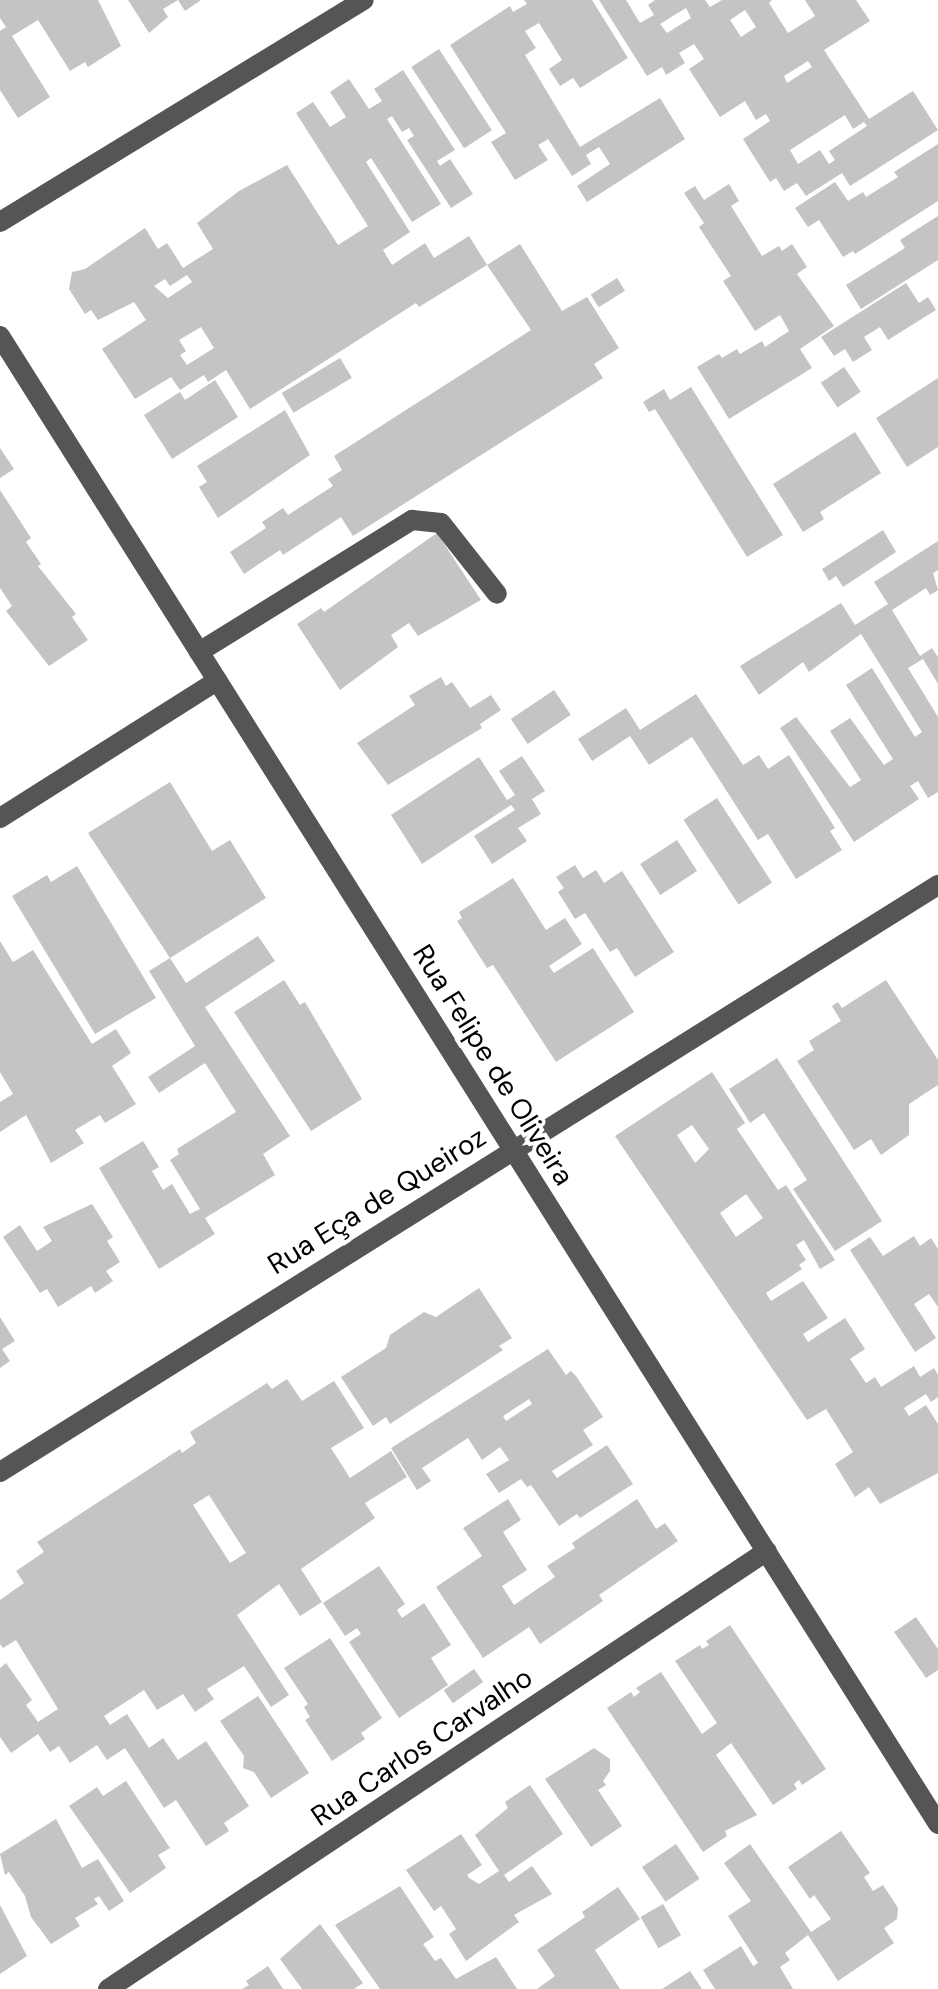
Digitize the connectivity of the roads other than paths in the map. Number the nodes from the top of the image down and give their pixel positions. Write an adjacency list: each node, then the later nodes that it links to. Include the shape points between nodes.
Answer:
1 (363, 0): 2 (street)
2 (0, 222)
3 (0, 336): 5 (street, Rua Felipe de Oliveira)
4 (497, 594): 5 (street, via 441,523 412,520)
5 (199, 652): 6 (street, Rua Felipe de Oliveira)
6 (217, 681): 7 (street); 9 (street, Rua Felipe de Oliveira)
7 (0, 818)
8 (938, 884): 9 (street, Rua Eça de Queiroz)
9 (513, 1148): 10 (street, Rua Eça de Queiroz); 11 (street, Rua Felipe de Oliveira)
10 (0, 1472)
11 (767, 1551): 12 (street, Rua Felipe de Oliveira); 13 (street, Rua Carlos Carvalho)
12 (938, 1824)
13 (108, 1989)

